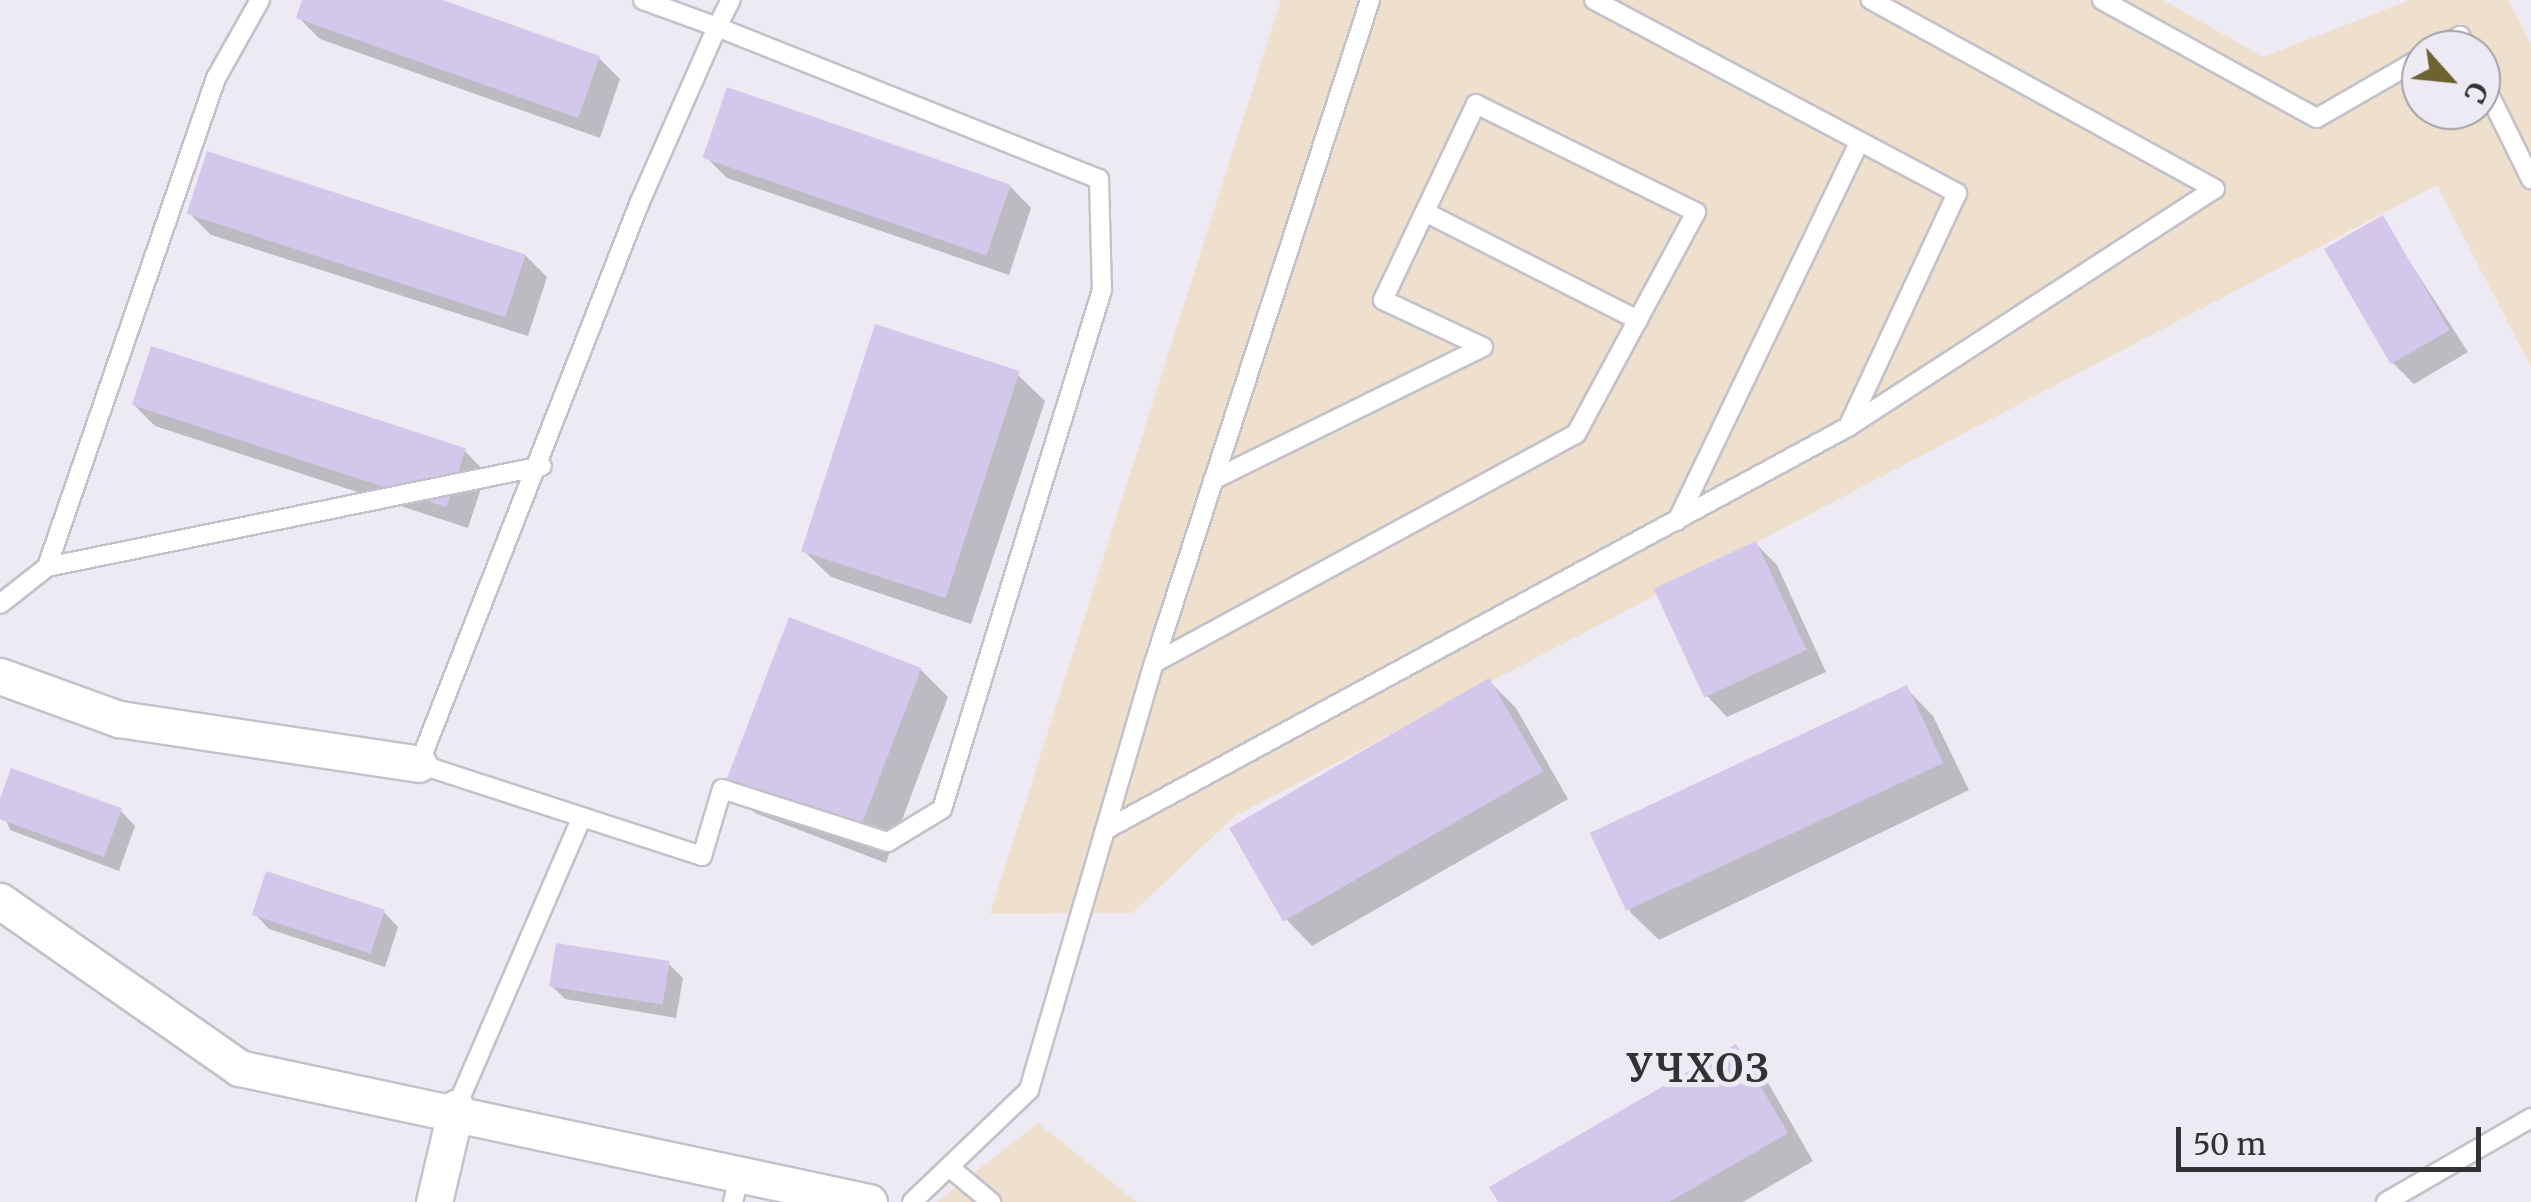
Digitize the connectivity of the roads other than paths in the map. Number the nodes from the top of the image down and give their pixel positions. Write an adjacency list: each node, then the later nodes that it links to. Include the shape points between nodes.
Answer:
1 (260, 0): 19 (lane, via 216,78)
2 (642, 0): 8 (lane)
3 (731, 0): 8 (lane)
4 (1370, 0): 17 (lane)
5 (1594, 0): 11 (lane)
6 (1871, 0): 15 (lane, via 2215,189)
7 (2102, 0): 9 (lane, via 2317,118)
8 (716, 27): 16 (lane); 24 (lane, via 1098,179 1102,290 942,809 888,842 722,789 702,856)
9 (2401, 70)
10 (2501, 118): 12 (lane)
11 (1858, 145): 15 (lane, via 1957,194); 18 (lane)
12 (2531, 179)
13 (1425, 212): 14 (lane); 14 (lane, via 1476,104 1696,212); 17 (lane, via 1383,300 1483,347)
14 (1638, 320): 21 (lane, via 1576,434)
15 (1848, 427): 18 (lane)
16 (542, 466): 19 (lane); 23 (lane)
17 (1213, 480): 21 (lane)
18 (1677, 521): 25 (lane)
19 (46, 567): 20 (lane)
20 (0, 604)
21 (1154, 663): 25 (lane)
22 (0, 676): 23 (street, via 119,719)
23 (419, 764): 24 (lane)
24 (582, 817): 27 (lane)
25 (1106, 830): 29 (lane, via 1030,1090)
26 (0, 901): 27 (street, via 239,1068)
27 (456, 1108): 30 (street); 31 (street)
28 (2531, 1118): 35 (lane)
29 (949, 1167): 33 (lane); 34 (lane)
30 (736, 1187): 32 (street)
31 (434, 1202)
32 (869, 1202)
33 (912, 1202)
34 (991, 1202)
35 (2386, 1202)

